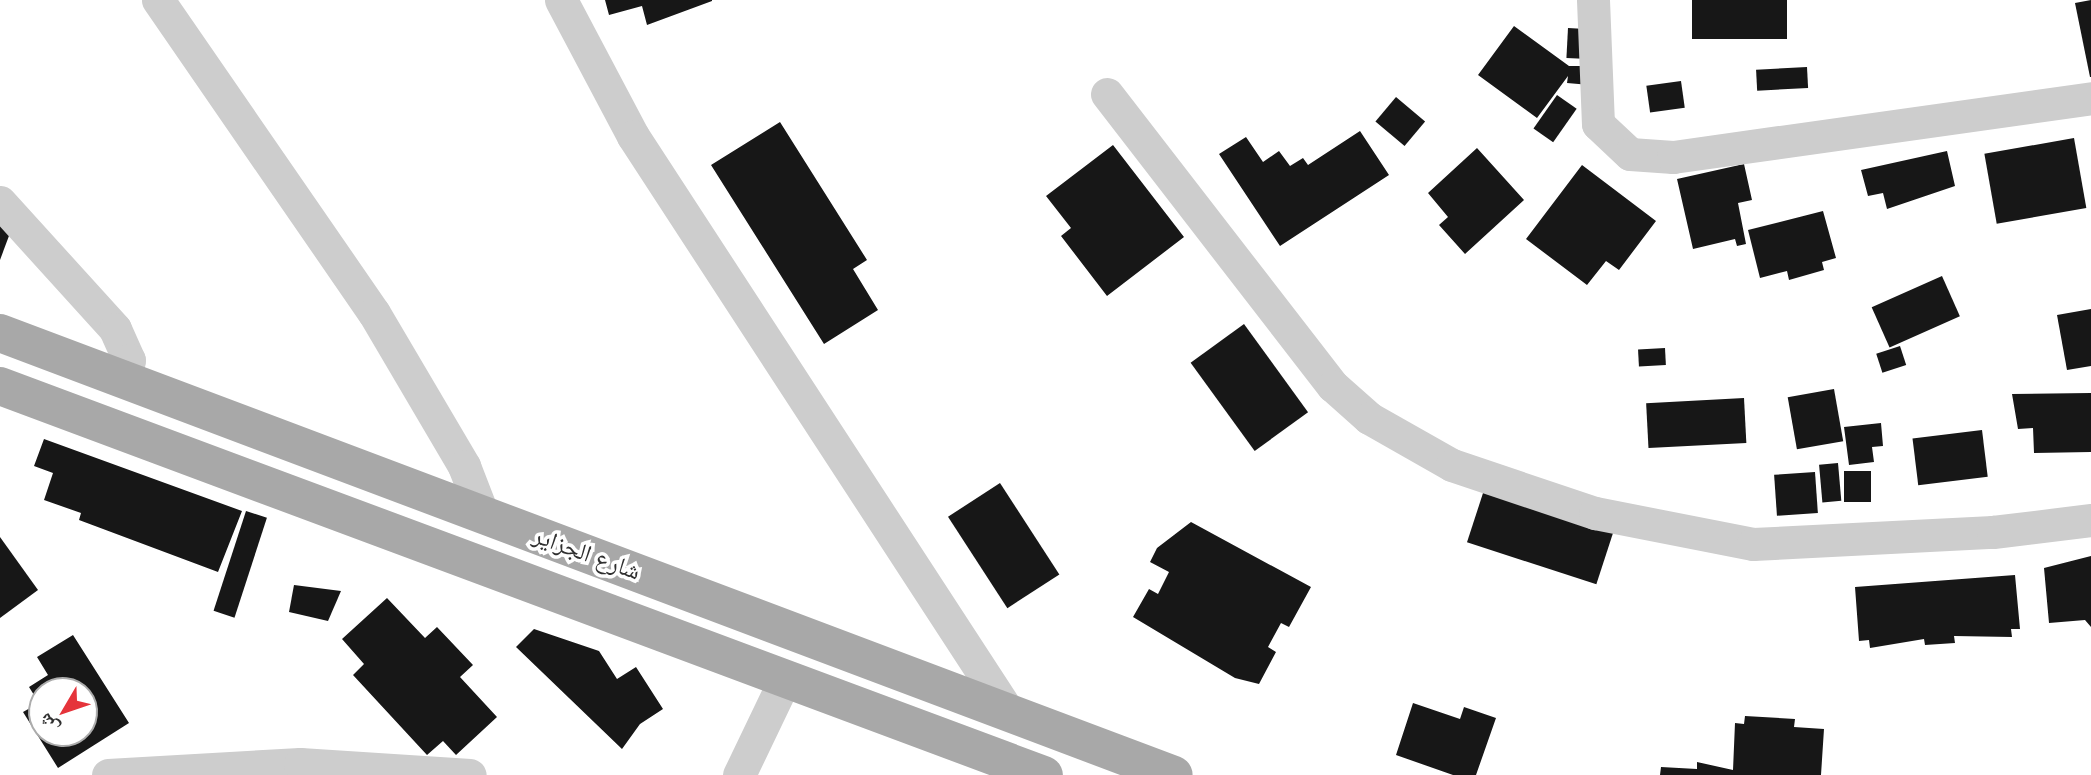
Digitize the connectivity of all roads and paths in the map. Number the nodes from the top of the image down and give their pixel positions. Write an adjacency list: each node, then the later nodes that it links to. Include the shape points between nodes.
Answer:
1 (159, 0): 10 (street, via 374,313 446,432)
2 (561, 0): 13 (street, via 633,136)
3 (1592, 0): 5 (street, via 1598,124 1630,154 1673,157)
4 (1107, 94): 11 (street, via 1333,386 1368,418 1452,465 1595,513 1753,544 1993,532)
5 (2091, 98)
6 (0, 202): 8 (street, via 115,329 129,360)
7 (0, 333): 8 (main road, شارع الجزاير)
8 (125, 381): 10 (main road, شارع الجزاير)
9 (0, 386): 12 (main road, شارع الجزاير)
10 (483, 515): 13 (main road, شارع الجزاير)
11 (2091, 520)
12 (785, 679): 16 (street); 17 (main road, شارع الجزاير)
13 (1007, 710): 18 (main road, شارع الجزاير)
14 (127, 774): 15 (street, via 300,764)
15 (470, 775)
16 (739, 775)
17 (1044, 775)
18 (1174, 775)

